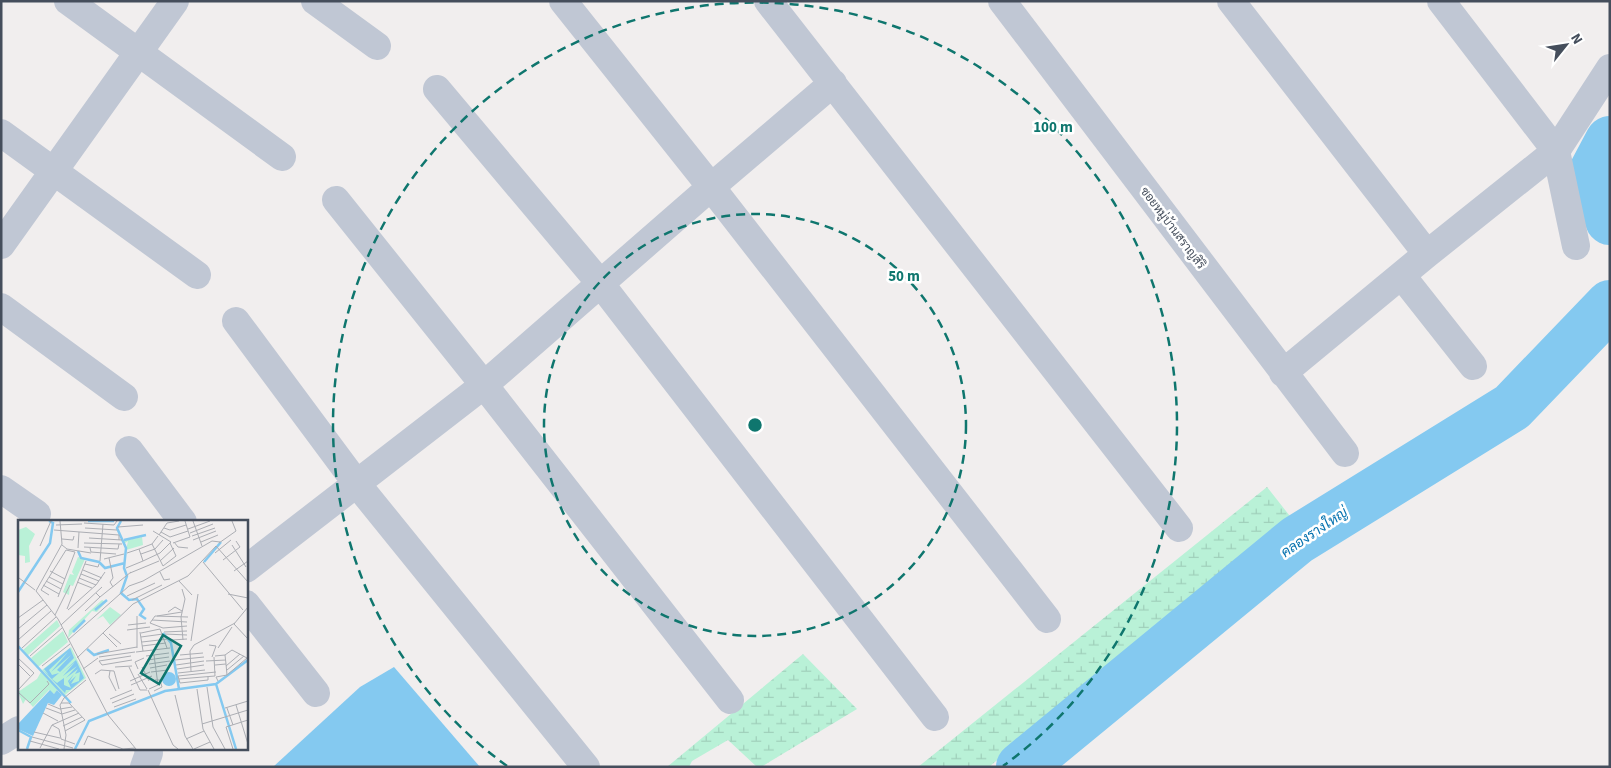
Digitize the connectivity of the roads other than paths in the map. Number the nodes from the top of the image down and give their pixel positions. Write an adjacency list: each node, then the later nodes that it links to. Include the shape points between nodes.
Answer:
1 (68, 1): 10 (street)
2 (176, 1): 10 (street)
3 (315, 1): 9 (street)
4 (563, 1): 18 (street)
5 (768, 1): 12 (street)
6 (1002, 1): 29 (street, ซอยหมู่บ้านสราญสิริ)
7 (1231, 1): 22 (street)
8 (1441, 1): 15 (street)
9 (377, 46)
10 (139, 52): 16 (street); 17 (street)
11 (1610, 68): 15 (street)
12 (833, 84): 18 (street); 38 (street)
13 (437, 89): 25 (street)
14 (1, 133): 17 (street)
15 (1556, 151): 21 (street); 22 (street)
16 (282, 157)
17 (54, 171): 20 (street); 23 (street)
18 (711, 187): 25 (street); 41 (street)
19 (336, 200): 30 (street)
20 (1, 245)
21 (1576, 246)
22 (1427, 254): 24 (street)
23 (197, 276)
24 (1402, 276): 28 (street); 29 (street)
25 (600, 284): 30 (street); 44 (street)
26 (1, 307): 31 (street)
27 (236, 321): 34 (street)
28 (1473, 366)
29 (1283, 373): 33 (street, ซอยหมู่บ้านสราญสิริ)
30 (484, 385): 34 (street); 43 (street)
31 (124, 397)
32 (129, 450): 37 (street)
33 (1345, 454)
34 (357, 484): 39 (street); 49 (street)
35 (1, 489): 36 (street)
36 (36, 514)
37 (182, 520)
38 (1180, 528)
39 (248, 567)
40 (248, 607): 42 (street)
41 (1047, 619)
42 (316, 693)
43 (730, 700)
44 (935, 717)
45 (18, 731): 46 (street)
46 (1, 741)
47 (148, 750): 48 (street)
48 (144, 767)
49 (586, 767)

